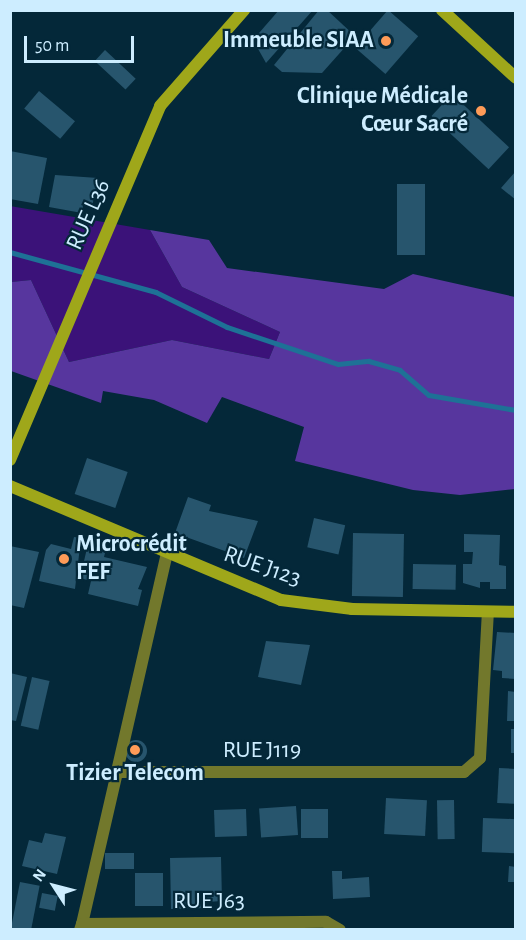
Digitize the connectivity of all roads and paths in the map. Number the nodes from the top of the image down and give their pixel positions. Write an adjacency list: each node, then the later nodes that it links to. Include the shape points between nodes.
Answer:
1 (244, 10): 4 (street, RUE L36, via 160,106)
2 (442, 10): 3 (street)
3 (516, 78)
4 (10, 460)
5 (10, 486): 6 (street, RUE J123)
6 (167, 553): 7 (street, RUE J123, via 264,595 306,605); 9 (street)
7 (488, 612): 8 (street, RUE J123); 9 (street, RUE J119, via 480,758 464,772)
8 (516, 612)
9 (117, 772): 10 (street)
10 (81, 927): 11 (street, RUE J63, via 326,922)
11 (340, 930)

